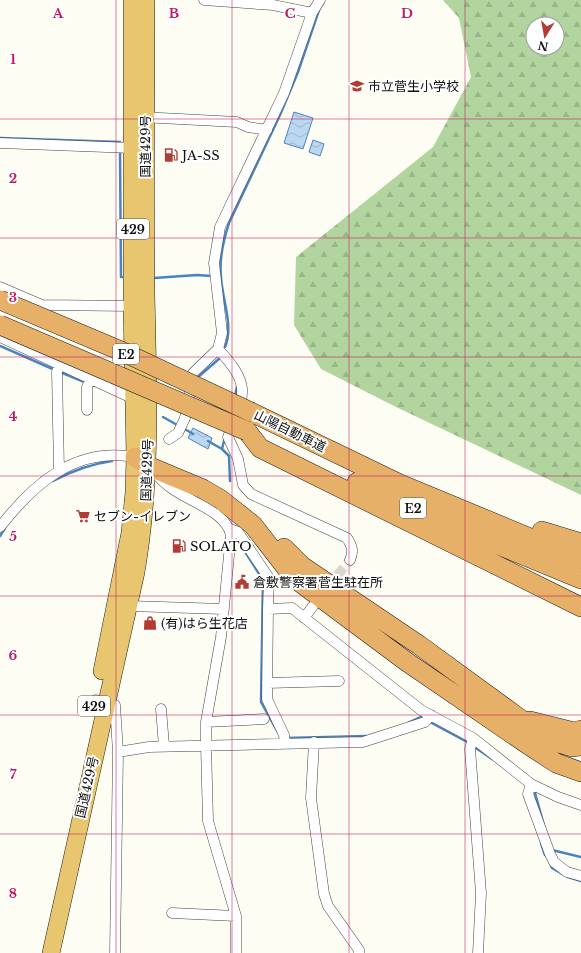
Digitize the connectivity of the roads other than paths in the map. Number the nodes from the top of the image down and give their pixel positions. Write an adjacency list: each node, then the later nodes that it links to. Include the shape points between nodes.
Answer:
1 (132, 0): 6 (highway, 国道429号 / 429)
2 (146, 0): 6 (highway, 国道429号 / 429)
3 (204, 0): 5 (street, via 273,5)
4 (320, 0): 5 (street)
5 (312, 13): 7 (street, via 284,93)
6 (139, 117): 7 (street, via 237,122); 9 (highway, 国道429号 / 429); 22 (highway, 国道429号 / 429)
7 (267, 130): 15 (street, via 220,227 214,263 222,332)
8 (0, 143): 9 (street)
9 (124, 147): 12 (highway, 国道429号 / 429)
10 (0, 288): 12 (street, via 42,305)
11 (0, 300): 24 (highway, 山陽自動車道 / E2, bridge, via 121,351)
12 (132, 306): 18 (highway, 国道429号 / 429)
13 (0, 325): 20 (highway, 山陽自動車道 / E2, bridge)
14 (0, 337): 16 (street)
15 (218, 349): 21 (street, via 193,373 185,418 181,427); 29 (street, via 240,378 243,388 243,398 228,437 238,459 243,485 251,494 347,538 352,546 353,554)
16 (58, 368): 17 (street); 23 (street)
17 (89, 382): 18 (street); 19 (street)
18 (134, 399): 22 (highway, 国道429号 / 429)
19 (87, 410)
20 (247, 431): 30 (highway, 山陽自動車道 / E2, via 404,504); 33 (highway, via 260,448)
21 (169, 439)
22 (146, 462): 23 (street, via 117,454 95,456); 26 (street, via 167,486 222,517); 31 (highway, 国道429号 / 429, via 142,535); 39 (highway, 国道429号 / 429, via 130,533); 41 (highway, via 187,469 225,490 242,503 302,566 419,645); 53 (highway, via 220,499 253,525 294,578 407,662 527,744 556,763)
23 (59, 470): 25 (street, via 41,484)
24 (400, 484): 27 (highway); 28 (highway, 山陽自動車道 / E2)
25 (0, 527)
26 (233, 530): 34 (street); 35 (street, via 269,578)
27 (581, 543)
28 (581, 559)
29 (350, 560)
30 (581, 579)
31 (129, 606): 34 (street); 39 (highway, 国道429号 / 429)
32 (313, 606): 36 (street)
33 (581, 607)
34 (224, 609): 44 (street)
35 (268, 609): 36 (street, via 292,608); 38 (street)
36 (304, 618): 43 (street)
37 (339, 681): 38 (street)
38 (267, 683): 46 (street, via 268,704)
39 (101, 701): 52 (street, via 115,705); 59 (highway, 国道429号 / 429); 60 (highway, 国道429号 / 429)
40 (161, 709): 50 (street)
41 (519, 718): 45 (highway, via 574,732); 51 (highway, via 534,732 549,740 572,747)
42 (264, 719): 44 (street)
43 (428, 719): 47 (street, via 364,742); 48 (street)
44 (206, 722): 49 (street)
45 (581, 730)
46 (284, 739): 47 (street); 49 (street)
47 (314, 742): 63 (street, via 311,798 324,894 328,906)
48 (472, 742): 54 (street); 64 (street, via 481,893)
49 (206, 745): 50 (street); 58 (street, via 208,821)
50 (164, 746): 52 (street)
51 (581, 746)
52 (118, 752): 61 (street)
53 (581, 772)
54 (530, 787): 55 (street); 56 (street, via 543,835 554,862 568,872)
55 (581, 805)
56 (581, 876)
57 (172, 913): 58 (street)
58 (236, 916): 62 (street)
59 (40, 953)
60 (51, 953)
61 (115, 953)
62 (236, 953)
63 (359, 953)
64 (478, 953)

